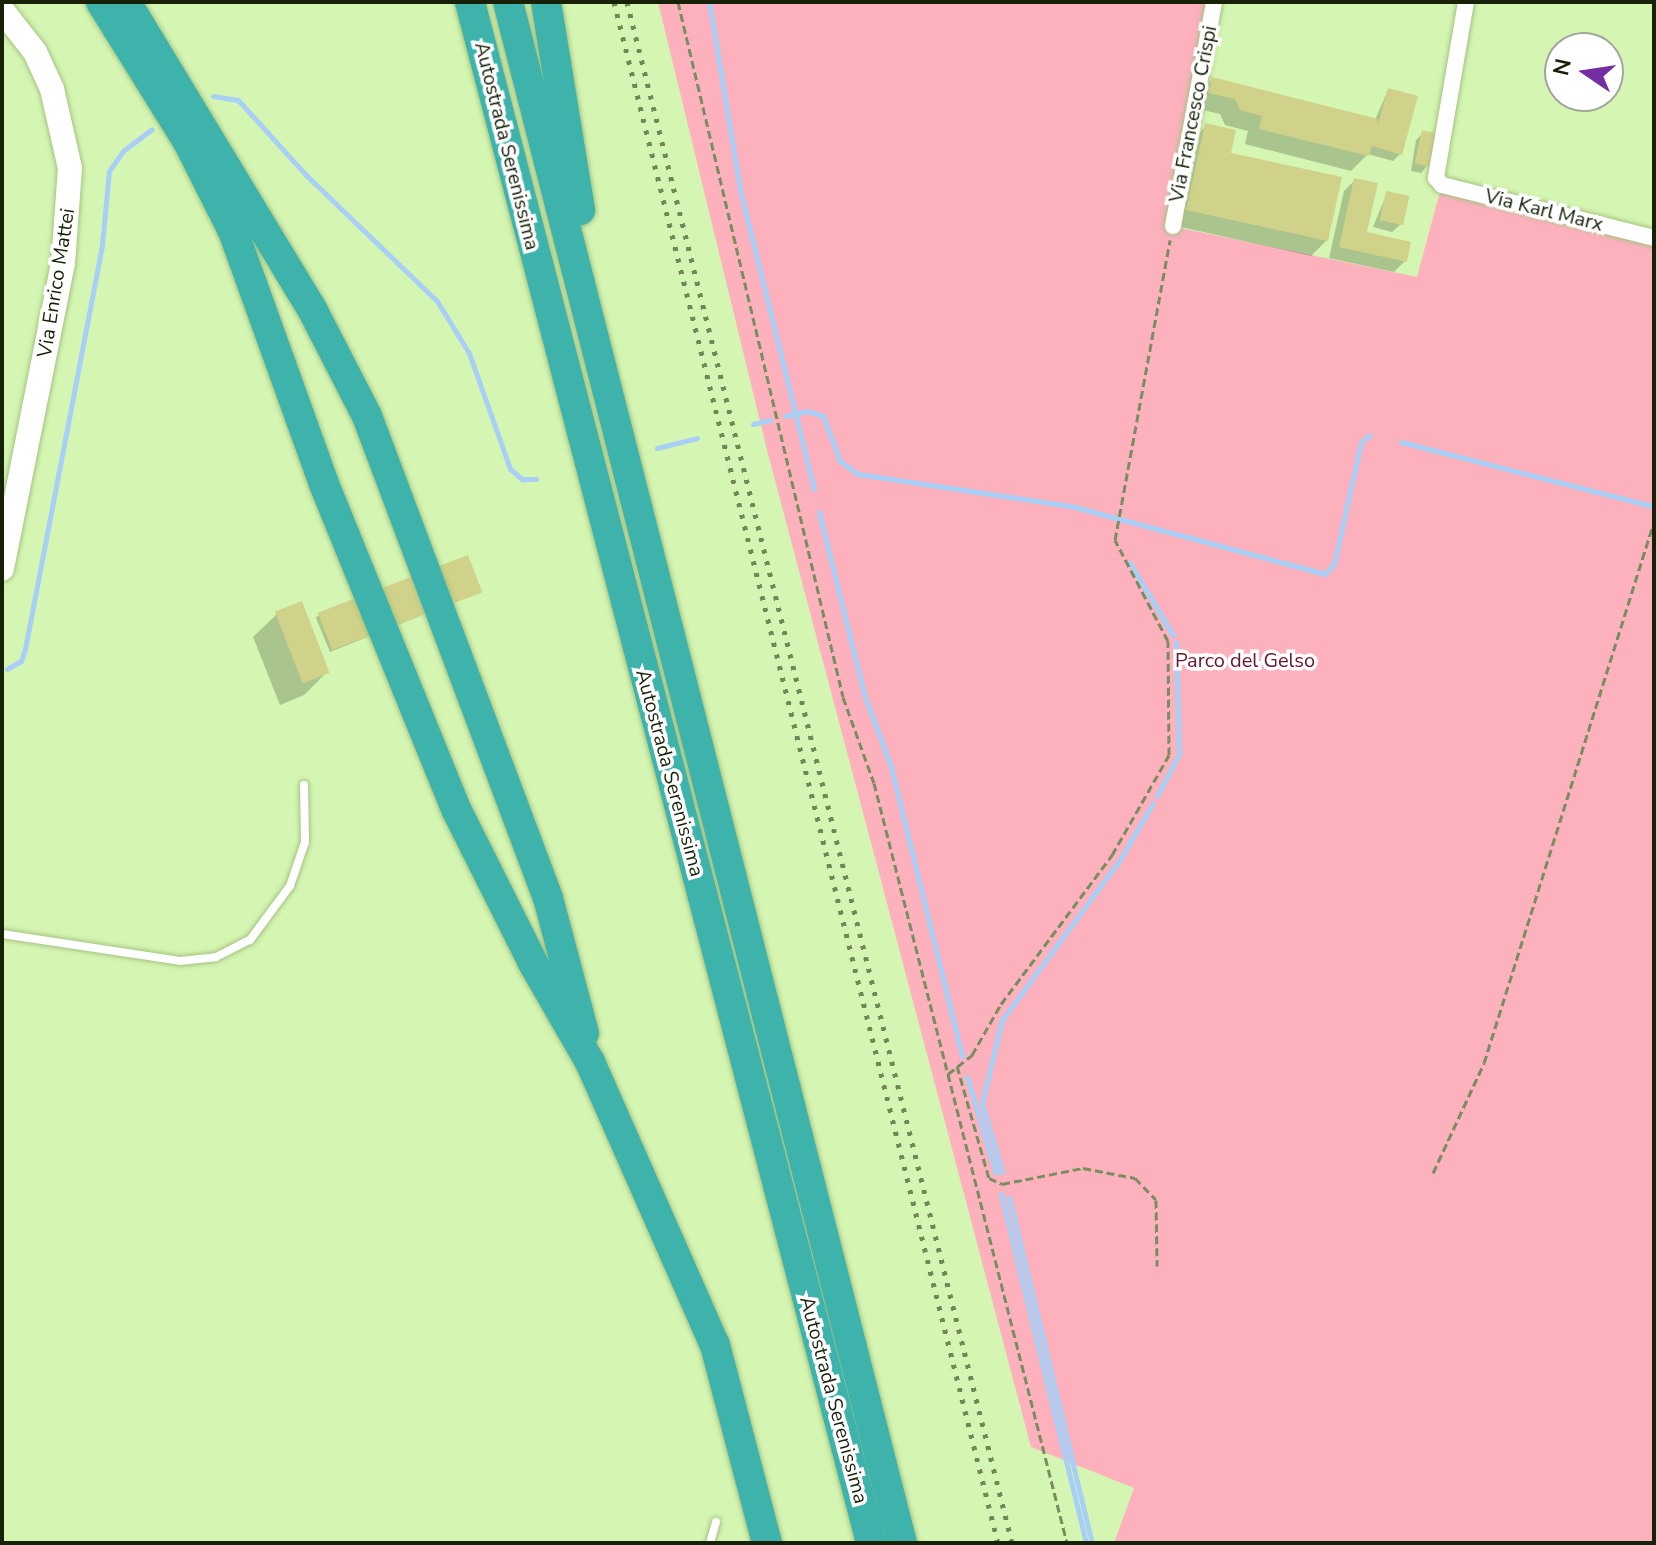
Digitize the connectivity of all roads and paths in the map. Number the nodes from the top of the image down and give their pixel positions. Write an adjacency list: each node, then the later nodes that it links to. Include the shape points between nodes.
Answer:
1 (101, 2): 19 (highway, via 188,142 233,231 324,484 457,811 526,951)
2 (126, 2): 19 (highway, via 319,322 367,416 548,898)
3 (456, 2): 11 (highway)
4 (470, 2): 11 (highway, Autostrada Serenissima)
5 (508, 2): 15 (highway, Autostrada Serenissima)
6 (546, 2): 15 (highway, via 555,79)
7 (678, 2): 21 (path, via 843,697 874,783)
8 (1214, 2): 12 (street, Via Francesco Crispi)
9 (1466, 2): 13 (street, Via Karl Marx, via 1436,178 1442,185)
10 (2, 10): 16 (street, Via Enrico Mattei, via 35,52 52,89 70,168 63,263)
11 (492, 89): 29 (highway, Autostrada Serenissima)
12 (1173, 226): 20 (path, via 1116,548 1168,641 1169,755 1112,855 1016,983 972,1055)
13 (1654, 238)
14 (1654, 522): 22 (path, via 1484,1063)
15 (643, 530): 30 (highway, Autostrada Serenissima)
16 (2, 569)
17 (304, 785): 18 (lane, via 305,842 290,886 250,940 216,957 180,961)
18 (2, 934)
19 (590, 1062): 23 (highway)
20 (957, 1066): 21 (path); 24 (path, via 989,1178 1002,1184 1083,1168 1135,1178 1156,1200)
21 (948, 1074): 31 (path)
22 (1433, 1173)
23 (666, 1234): 27 (highway); 28 (highway, via 715,1345)
24 (1157, 1266)
25 (716, 1522): 26 (lane)
26 (710, 1543)
27 (750, 1543)
28 (767, 1543)
29 (871, 1543)
30 (902, 1543)
31 (1067, 1543)

